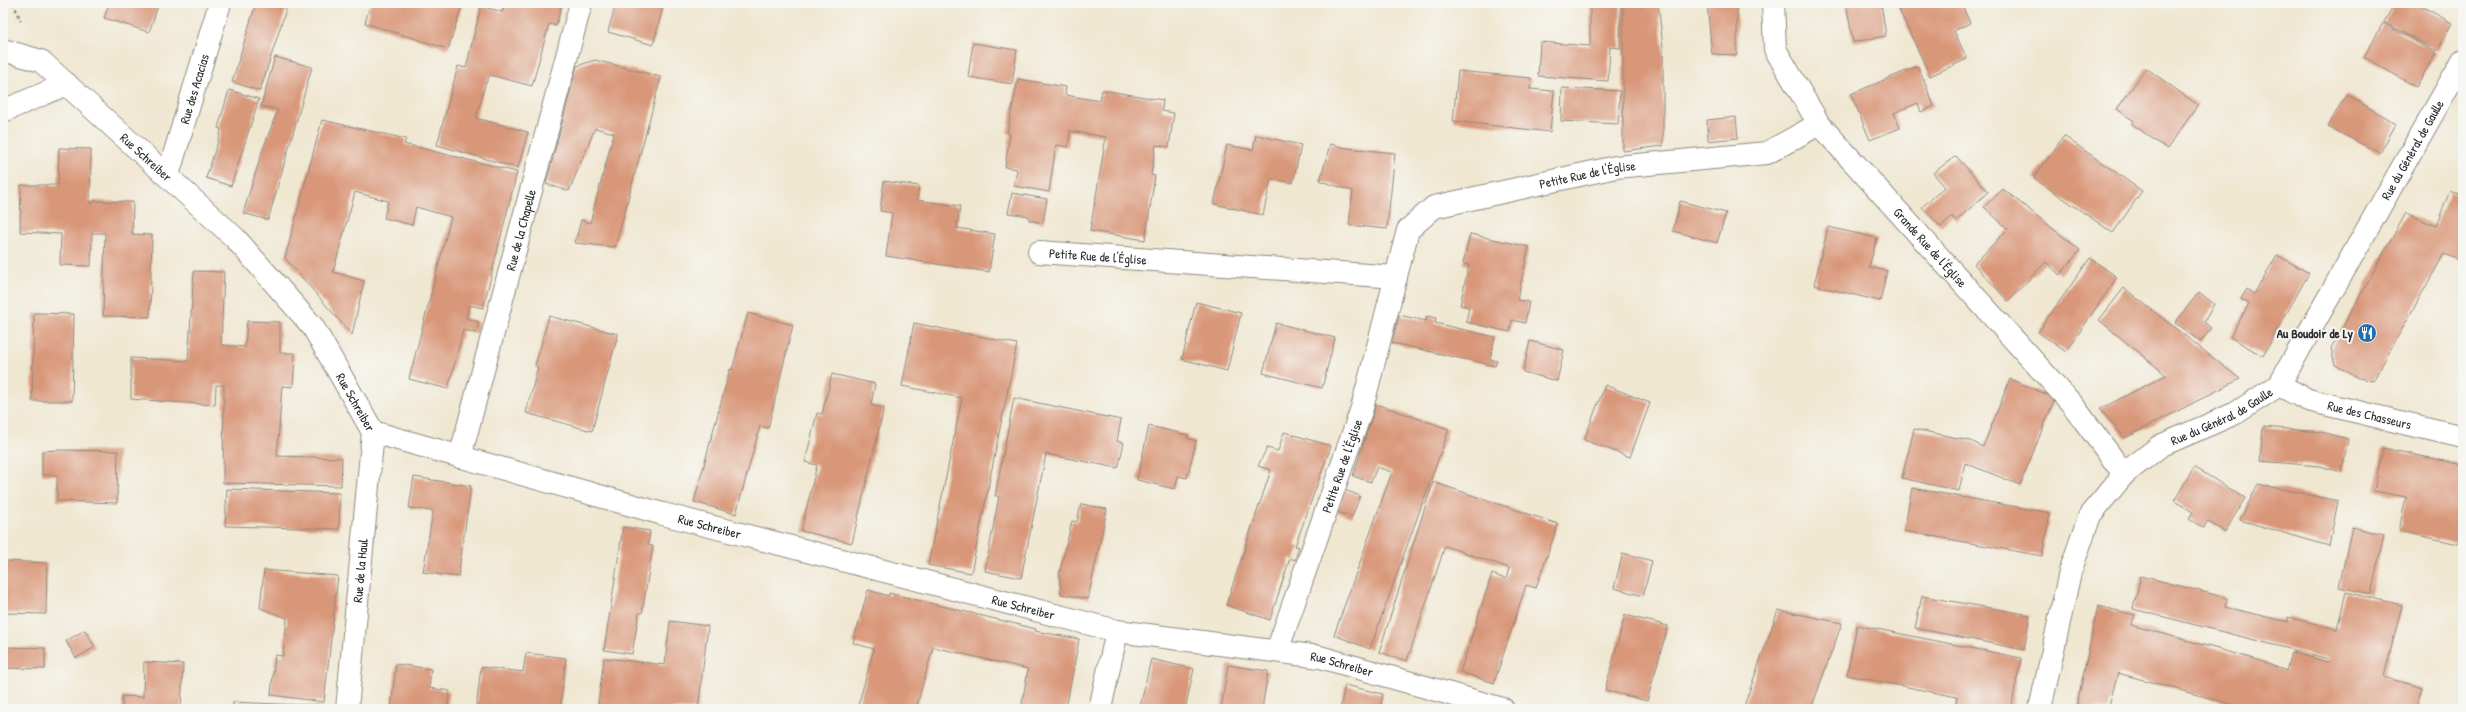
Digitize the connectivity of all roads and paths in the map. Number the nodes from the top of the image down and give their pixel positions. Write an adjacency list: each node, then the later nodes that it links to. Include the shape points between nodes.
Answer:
1 (220, 3): 9 (street, Rue des Acacias)
2 (581, 3): 15 (street, Rue de la Chapelle)
3 (1773, 3): 8 (street, Grande Rue de l'Église, via 1775,49)
4 (3, 50): 6 (street, Rue Schreiber, via 41,61)
5 (2463, 60): 12 (street, Rue du Général de Gaulle)
6 (67, 84): 7 (street); 9 (street, Rue Schreiber)
7 (3, 111)
8 (1819, 124): 11 (street, Petite Rue de l'Église, via 1767,153 1616,167 1434,207 1408,230); 16 (street, Grande Rue de l'Église, via 2072,404)
9 (168, 175): 13 (street, Rue Schreiber, via 235,238 313,327)
10 (1039, 252): 11 (street, Petite Rue de l'Église)
11 (1396, 278): 18 (street, Petite Rue de l'Église, via 1362,408)
12 (2279, 385): 14 (street, Rue des Chasseurs, via 2308,400); 16 (street, Rue du Général de Gaulle, via 2236,413 2160,446)
13 (373, 432): 15 (street, Rue Schreiber); 19 (street, Rue de la Haul)
14 (2463, 437)
15 (460, 456): 17 (street, Rue Schreiber, via 663,514)
16 (2124, 474): 22 (street, Rue du Général de Gaulle, via 2090,515 2070,572)
17 (1117, 631): 18 (street, Rue Schreiber); 20 (street)
18 (1277, 651): 21 (street, Rue Schreiber, via 1320,657)
19 (347, 709)
20 (1100, 709)
21 (1503, 709)
22 (2040, 709)

